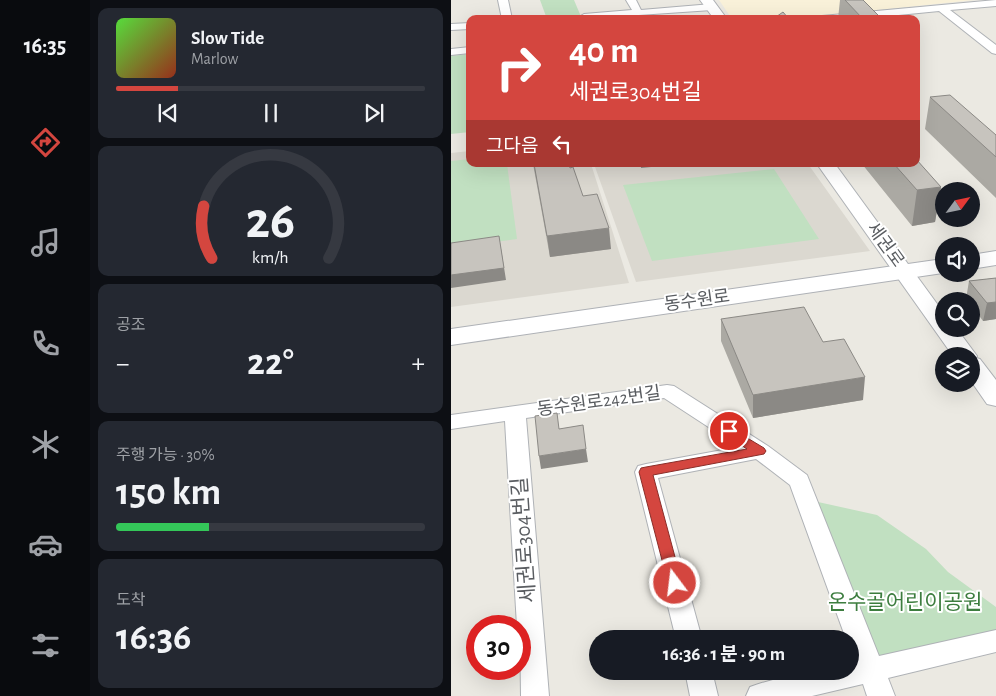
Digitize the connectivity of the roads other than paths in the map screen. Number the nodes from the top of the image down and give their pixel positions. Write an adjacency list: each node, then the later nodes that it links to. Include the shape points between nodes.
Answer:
1 (503, 0): 8 (street)
2 (631, 0): 7 (street)
3 (709, 3): 7 (street); 10 (street)
4 (996, 3): 5 (street)
5 (941, 8): 11 (street); 15 (street)
6 (451, 13): 13 (street)
7 (638, 13): 9 (street)
8 (506, 15)
9 (583, 15)
10 (718, 15)
11 (865, 15)
12 (466, 26): 13 (street)
13 (452, 27)
14 (466, 50): 16 (street)
15 (996, 51)
16 (451, 52)
17 (828, 167): 21 (street, 세권로)
18 (996, 258): 19 (main road)
19 (980, 261)
20 (935, 267): 21 (main road, 동수원로)
21 (903, 272): 22 (street, 세권로); 23 (main road, 동수원로)
22 (935, 316)
23 (451, 337)
24 (980, 376): 25 (street)
25 (996, 398)
26 (515, 413): 27 (street, 동수원로242번길); 28 (street, 동수원로242번길, via 667,392); 33 (street, 세권로304번길)
27 (451, 422)
28 (760, 451): 29 (street, via 646,472); 31 (street, via 799,481)
29 (687, 630)
30 (996, 641): 31 (street)
31 (871, 671): 35 (street); 36 (street)
32 (700, 680): 34 (street)
33 (535, 696)
34 (704, 696)
35 (760, 696)
36 (881, 696)

